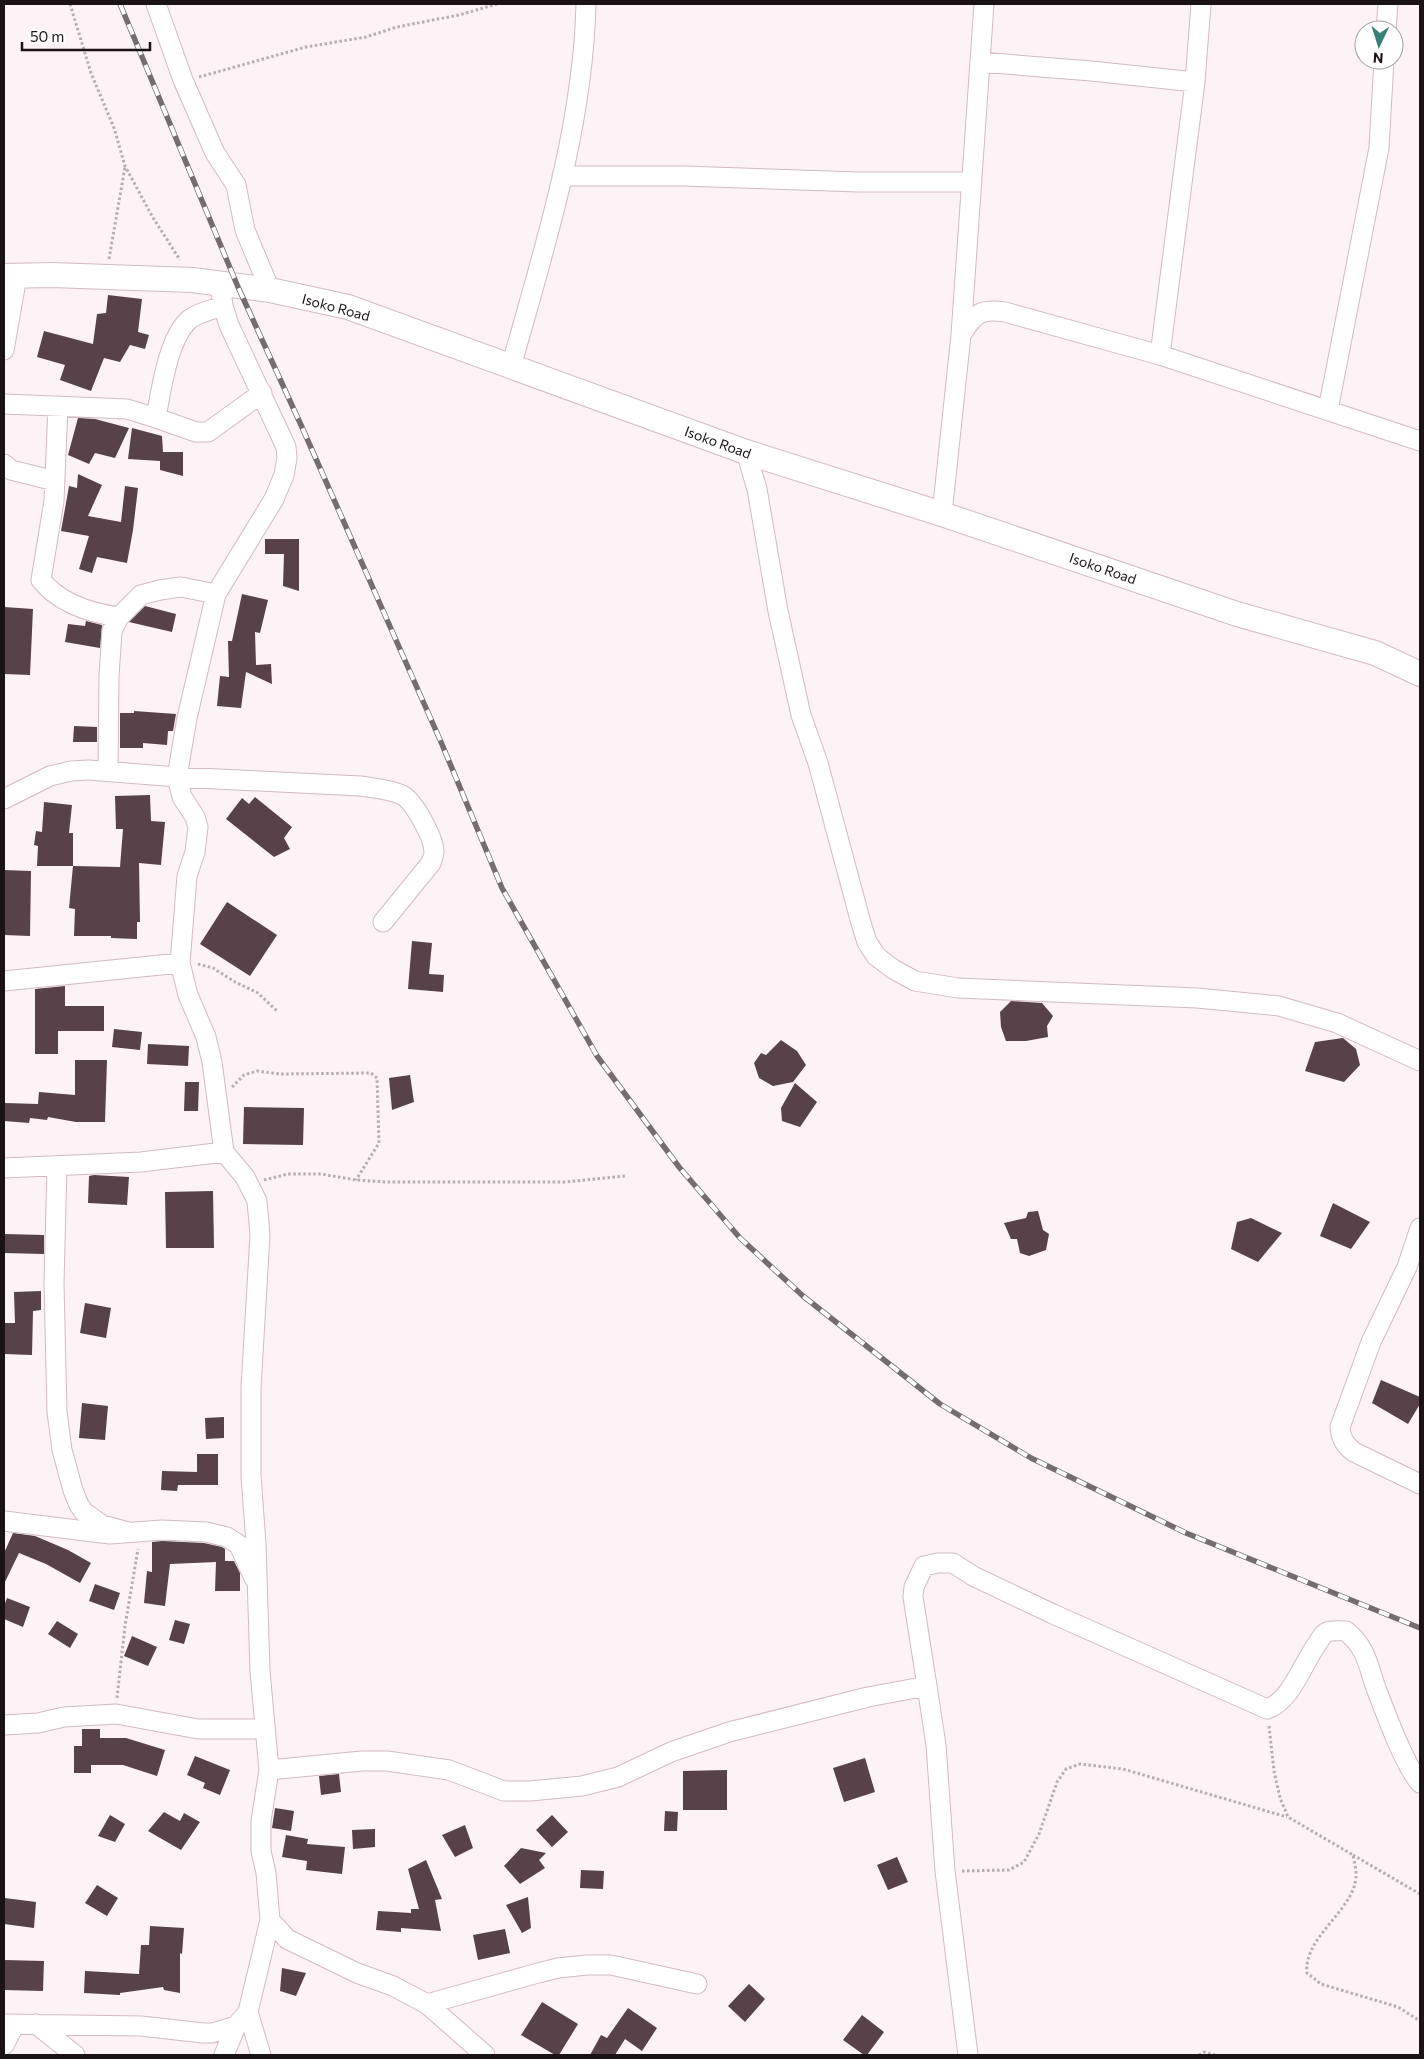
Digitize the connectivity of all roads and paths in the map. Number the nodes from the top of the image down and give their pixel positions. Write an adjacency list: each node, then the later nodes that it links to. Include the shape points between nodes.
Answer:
1 (70, 4): 13 (path)
2 (156, 4): 11 (street)
3 (497, 4): 11 (path, via 366,37 306,47)
4 (586, 4): 14 (street, via 577,101)
5 (984, 4): 9 (street)
6 (1201, 4): 12 (street)
7 (1388, 4): 8 (street)
8 (1387, 20)
9 (980, 62): 12 (street); 15 (street)
10 (1383, 70): 28 (street, via 1379,148)
11 (184, 82): 19 (street, via 215,154 236,185 245,230)
12 (1195, 82): 23 (street)
13 (125, 166): 17 (path); 18 (path)
14 (562, 176): 15 (street); 24 (street)
15 (972, 182): 21 (street)
16 (10, 276): 17 (street, Isoko Road); 22 (street)
17 (105, 277): 18 (street, Isoko Road)
18 (192, 280): 20 (street, Isoko Road)
19 (270, 290): 20 (street, Isoko Road); 24 (street, Isoko Road, via 348,307)
20 (221, 295): 25 (street, via 229,325); 29 (street, via 191,319 177,337)
21 (961, 335): 23 (street, via 980,312 992,310); 34 (street)
22 (4, 350)
23 (1160, 355): 28 (street)
24 (510, 367): 31 (street, Isoko Road)
25 (262, 393): 29 (street, via 208,432 196,432); 35 (street, via 286,447 284,475 274,499)
26 (4, 404): 27 (street)
27 (58, 406): 29 (street, via 127,409); 33 (street)
28 (1328, 410): 30 (street)
29 (156, 418)
30 (1420, 441)
31 (746, 452): 34 (street, Isoko Road); 45 (street, via 758,489 778,610 801,715 818,764 867,942 876,956 914,981 958,988 1197,998 1280,1006 1337,1023)
32 (4, 464): 33 (street, via 11,470)
33 (55, 481): 36 (street, via 52,525 41,580 48,589 71,603 97,614)
34 (942, 514): 37 (street, Isoko Road, via 1237,614 1375,653)
35 (216, 594): 36 (street, via 181,587 160,590 141,595); 39 (street, via 187,718)
36 (119, 618): 38 (street, via 112,631)
37 (1420, 674)
38 (108, 771): 39 (street); 40 (street, via 57,774)
39 (177, 777): 41 (street, via 360,786 403,796 413,805 431,839 434,852 431,863); 42 (street, via 182,797 198,827 195,852 186,876)
40 (4, 799)
41 (383, 922)
42 (180, 963): 43 (street); 44 (path, via 213,968 258,993); 46 (street, via 188,995 206,1037)
43 (4, 981)
44 (278, 1012)
45 (1420, 1061)
46 (217, 1102): 47 (street); 51 (path, via 244,1075 257,1072 371,1073 377,1078 379,1144)
47 (224, 1152): 48 (street, via 141,1162); 52 (street)
48 (57, 1166): 49 (street); 57 (street, via 54,1284 57,1412 62,1450 76,1497 84,1512 102,1525)
49 (4, 1168)
50 (626, 1176): 51 (path, via 566,1182)
51 (356, 1180): 52 (path, via 321,1174 288,1174)
52 (249, 1184): 58 (street, via 256,1201 260,1235 251,1388 251,1475)
53 (1420, 1228): 54 (street)
54 (1413, 1271): 55 (street, via 1371,1342 1340,1427 1341,1437 1354,1452)
55 (1420, 1484)
56 (4, 1521): 57 (street, via 110,1534)
57 (128, 1532): 58 (street, via 183,1530 227,1537 239,1545); 61 (path, via 137,1542 138,1549 125,1626)
58 (257, 1586): 63 (street)
59 (927, 1686): 60 (street, via 914,1587 924,1566 953,1563 1053,1614); 64 (street, via 868,1697 729,1732 671,1752 618,1777 582,1786 504,1791 449,1770 387,1761 362,1760); 68 (street, via 936,1745)
60 (1267, 1709): 65 (street, via 1285,1699 1322,1636 1328,1632 1346,1631 1362,1649 1370,1665 1375,1687 1396,1737); 66 (path, via 1274,1771)
61 (116, 1714): 62 (street, via 64,1717); 63 (street, via 198,1729)
62 (6, 1728)
63 (266, 1729): 64 (street)
64 (269, 1770): 70 (street, via 261,1821 261,1851)
65 (1420, 1783)
66 (1288, 1817): 67 (path); 68 (path, via 1123,1769 1080,1764 1066,1769 1056,1782 1039,1834 1024,1862 1009,1870)
67 (1353, 1855): 69 (path); 74 (path, via 1354,1885 1315,1943 1306,1963 1306,1973 1321,1984 1398,2007)
68 (945, 1871): 82 (street)
69 (1420, 1894)
70 (270, 1920): 72 (street, via 287,1939); 73 (street)
71 (697, 1984): 72 (street, via 611,1966 587,1965 558,1968)
72 (427, 2004): 78 (street)
73 (242, 2019): 76 (street, via 212,2033 141,2026); 80 (street); 81 (street)
74 (1420, 2021)
75 (10, 2024): 76 (street); 77 (street)
76 (36, 2024): 79 (street)
77 (4, 2045)
78 (475, 2052)
79 (75, 2055)
80 (224, 2055)
81 (261, 2055)
82 (968, 2055)
83 (1199, 2055): 84 (path, via 1204,2052)
84 (1215, 2055)

